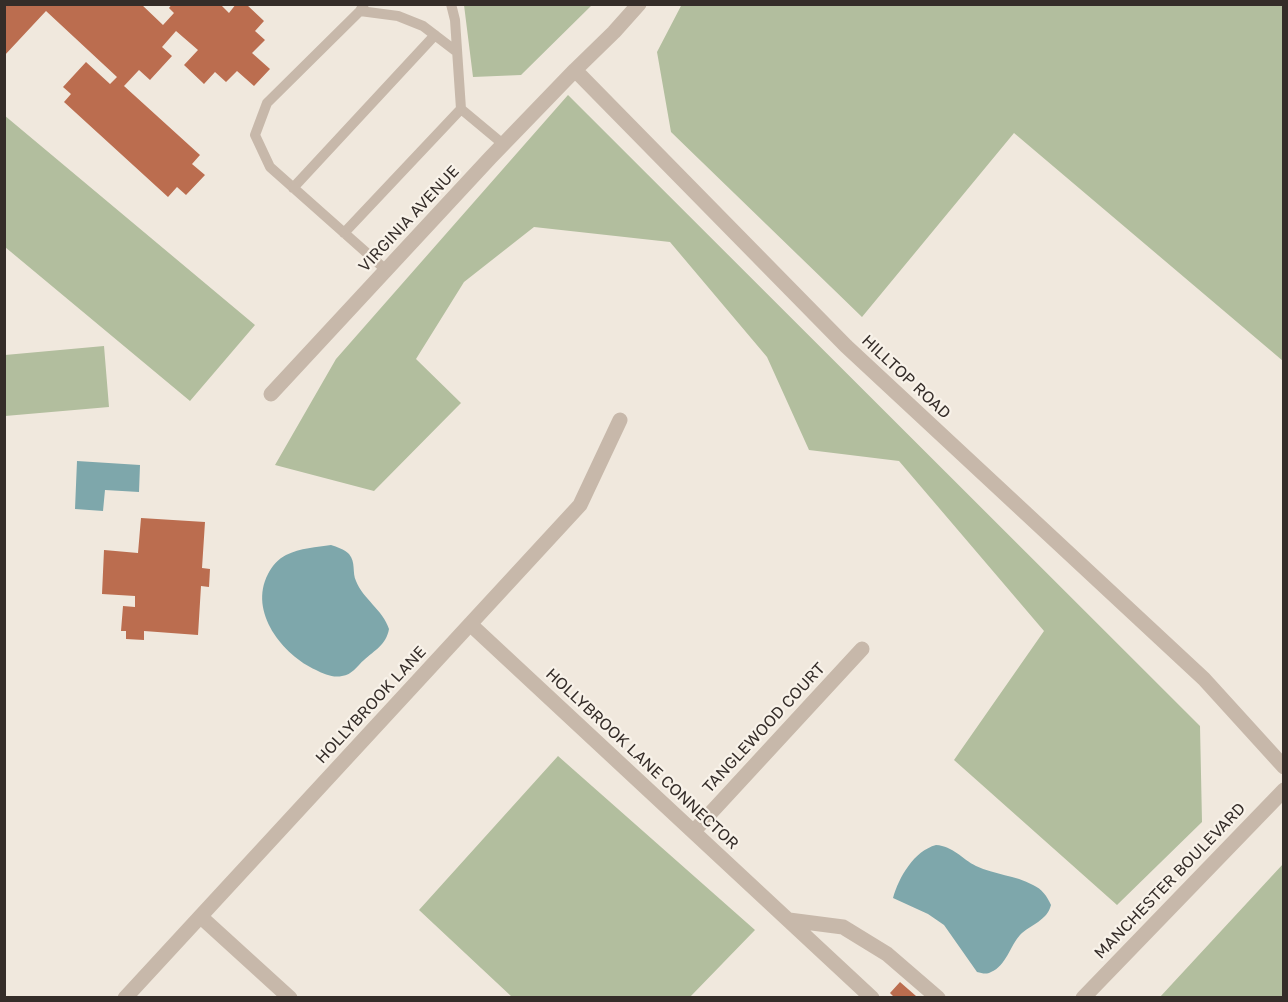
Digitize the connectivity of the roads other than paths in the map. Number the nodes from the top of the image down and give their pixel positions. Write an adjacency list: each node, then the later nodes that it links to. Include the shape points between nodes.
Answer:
1 (451, 4): 5 (lane)
2 (639, 4): 6 (street)
3 (362, 8): 4 (lane, via 398,16); 9 (lane, via 267,103 255,135 270,167)
4 (435, 35): 5 (lane); 9 (lane)
5 (457, 52): 7 (lane)
6 (575, 70): 8 (street, VIRGINIA AVENUE); 16 (street, HILLTOP ROAD, via 846,346 1204,679)
7 (461, 109): 8 (lane); 10 (lane)
8 (503, 144): 11 (street, VIRGINIA AVENUE)
9 (293, 188): 10 (lane)
10 (344, 233): 11 (lane)
11 (386, 270): 12 (street, VIRGINIA AVENUE)
12 (271, 394)
13 (620, 420): 14 (street, HOLLYBROOK LANE, via 580,505)
14 (470, 624): 18 (street, HOLLYBROOK LANE CONNECTOR); 19 (street, HOLLYBROOK LANE)
15 (862, 649): 18 (street, TANGLEWOOD COURT)
16 (1284, 767)
17 (1284, 790): 25 (street, MANCHESTER BOULEVARD)
18 (694, 831): 20 (street, HOLLYBROOK LANE CONNECTOR)
19 (201, 917): 21 (street, HOLLYBROOK LANE); 22 (street)
20 (789, 920): 23 (street, HOLLYBROOK LANE CONNECTOR); 24 (street, via 843,927 887,954)
21 (124, 998)
22 (290, 998)
23 (872, 998)
24 (938, 998)
25 (1083, 998)

